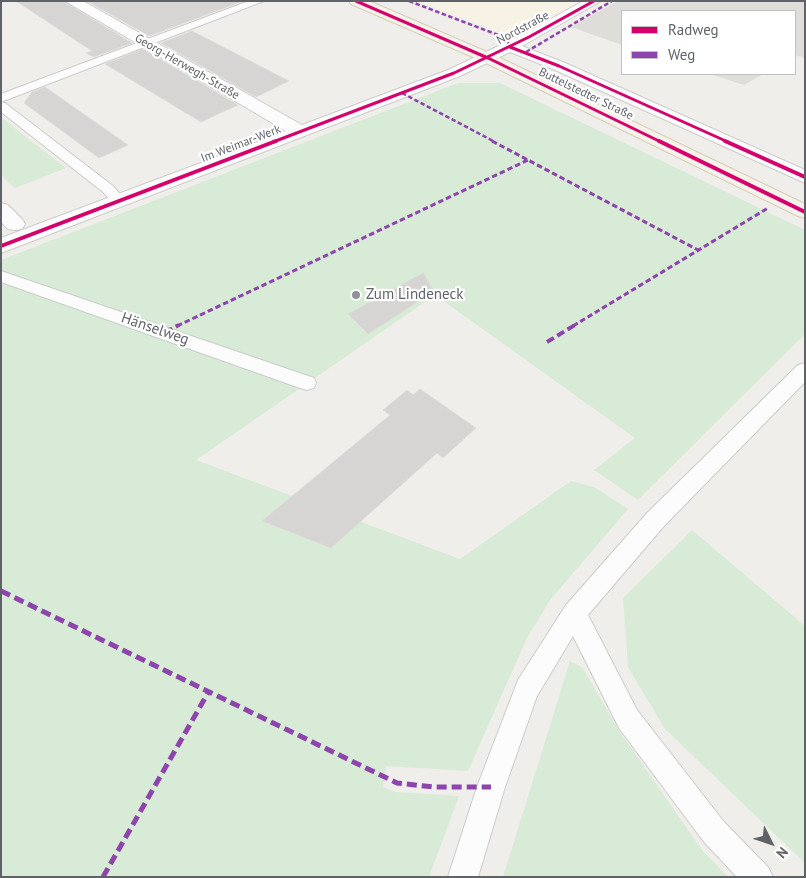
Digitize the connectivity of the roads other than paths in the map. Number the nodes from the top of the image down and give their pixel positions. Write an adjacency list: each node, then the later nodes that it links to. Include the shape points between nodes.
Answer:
1 (72, 1): 5 (street, Georg-Herwegh-Straße)
2 (259, 1): 5 (lane)
3 (356, 1): 7 (main road, Buttelstedter Straße)
4 (594, 1): 6 (street, Nordstraße)
5 (145, 43): 8 (lane); 10 (street, Georg-Herwegh-Straße)
6 (510, 47): 7 (street, Nordstraße); 11 (street, via 559,66)
7 (488, 58): 10 (street, Im Weimar-Werk); 14 (main road, Buttelstedter Straße)
8 (1, 98)
9 (1, 106): 12 (lane)
10 (301, 132): 12 (street, Im Weimar-Werk)
11 (805, 178)
12 (119, 201): 15 (street, Im Weimar-Werk)
13 (1, 209): 15 (street)
14 (805, 212)
15 (21, 230): 16 (street, Im Weimar-Werk)
16 (1, 246)
17 (1, 276): 19 (lane, Hänselweg)
18 (805, 370): 20 (lane, via 656,519)
19 (307, 383)
20 (574, 612): 21 (lane, via 526,689); 22 (lane, via 628,719 714,832)
21 (463, 877)
22 (758, 877)

